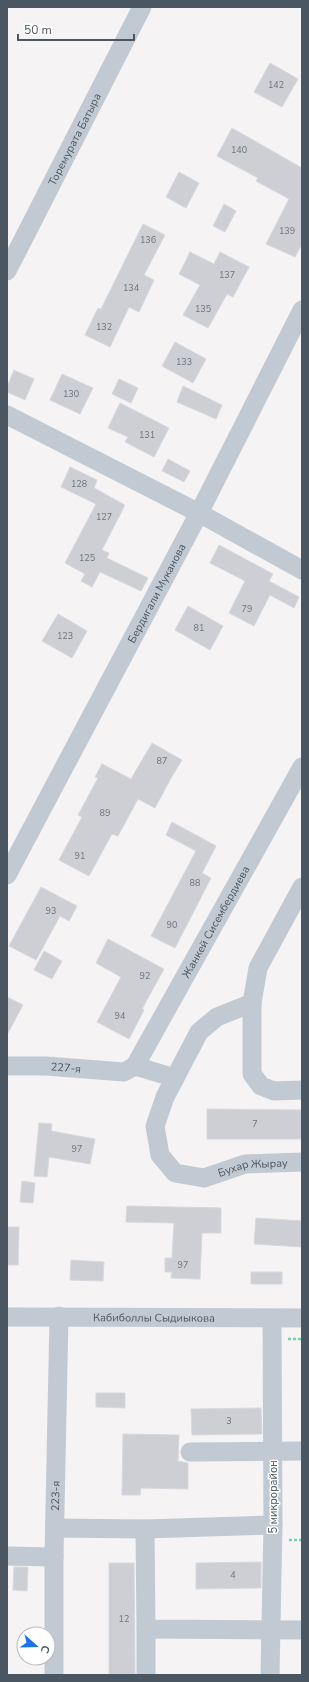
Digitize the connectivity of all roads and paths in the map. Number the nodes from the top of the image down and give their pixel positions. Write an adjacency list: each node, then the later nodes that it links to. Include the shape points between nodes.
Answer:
1 (142, 7): 2 (street, Торемурата Батыра)
2 (7, 269)
3 (302, 310): 5 (street, Бердигали Муканова)
4 (7, 415): 5 (street)
5 (199, 513): 6 (street); 8 (street, Бердигали Муканова)
6 (302, 570)
7 (302, 767): 12 (street, Жанкей Сисембердиева)
8 (7, 875)
9 (302, 888): 10 (street, via 258,968)
10 (252, 1003): 13 (street, via 218,1017 199,1032); 14 (street, via 252,1074 261,1086 274,1091)
11 (7, 1066): 12 (street, 227-я)
12 (130, 1069): 13 (street, 227-я)
13 (175, 1078): 15 (street, Бухар Жырау, via 154,1126 160,1155 175,1173 204,1178 245,1164)
14 (302, 1090)
15 (302, 1162)
16 (59, 1316): 17 (street, Кабиболлы Сыдиыкова); 18 (street, Кабиболлы Сыдиыкова); 24 (street, 223-я)
17 (7, 1317)
18 (272, 1318): 19 (street, Кабиболлы Сыдиыкова); 22 (street, 5 микрорайон)
19 (302, 1318)
20 (302, 1451): 22 (street)
21 (190, 1452): 22 (street)
22 (273, 1452): 23 (street, 5 микрорайон)
23 (273, 1525): 25 (street); 29 (street, 5 микрорайон)
24 (55, 1528): 25 (street); 27 (street, 223-я)
25 (145, 1529): 28 (street)
26 (7, 1556): 27 (street)
27 (54, 1557): 31 (street, 223-я)
28 (146, 1629): 29 (street); 32 (street)
29 (271, 1630): 30 (street); 33 (street, 5 микрорайон)
30 (302, 1630)
31 (54, 1675)
32 (146, 1675)
33 (270, 1675)

